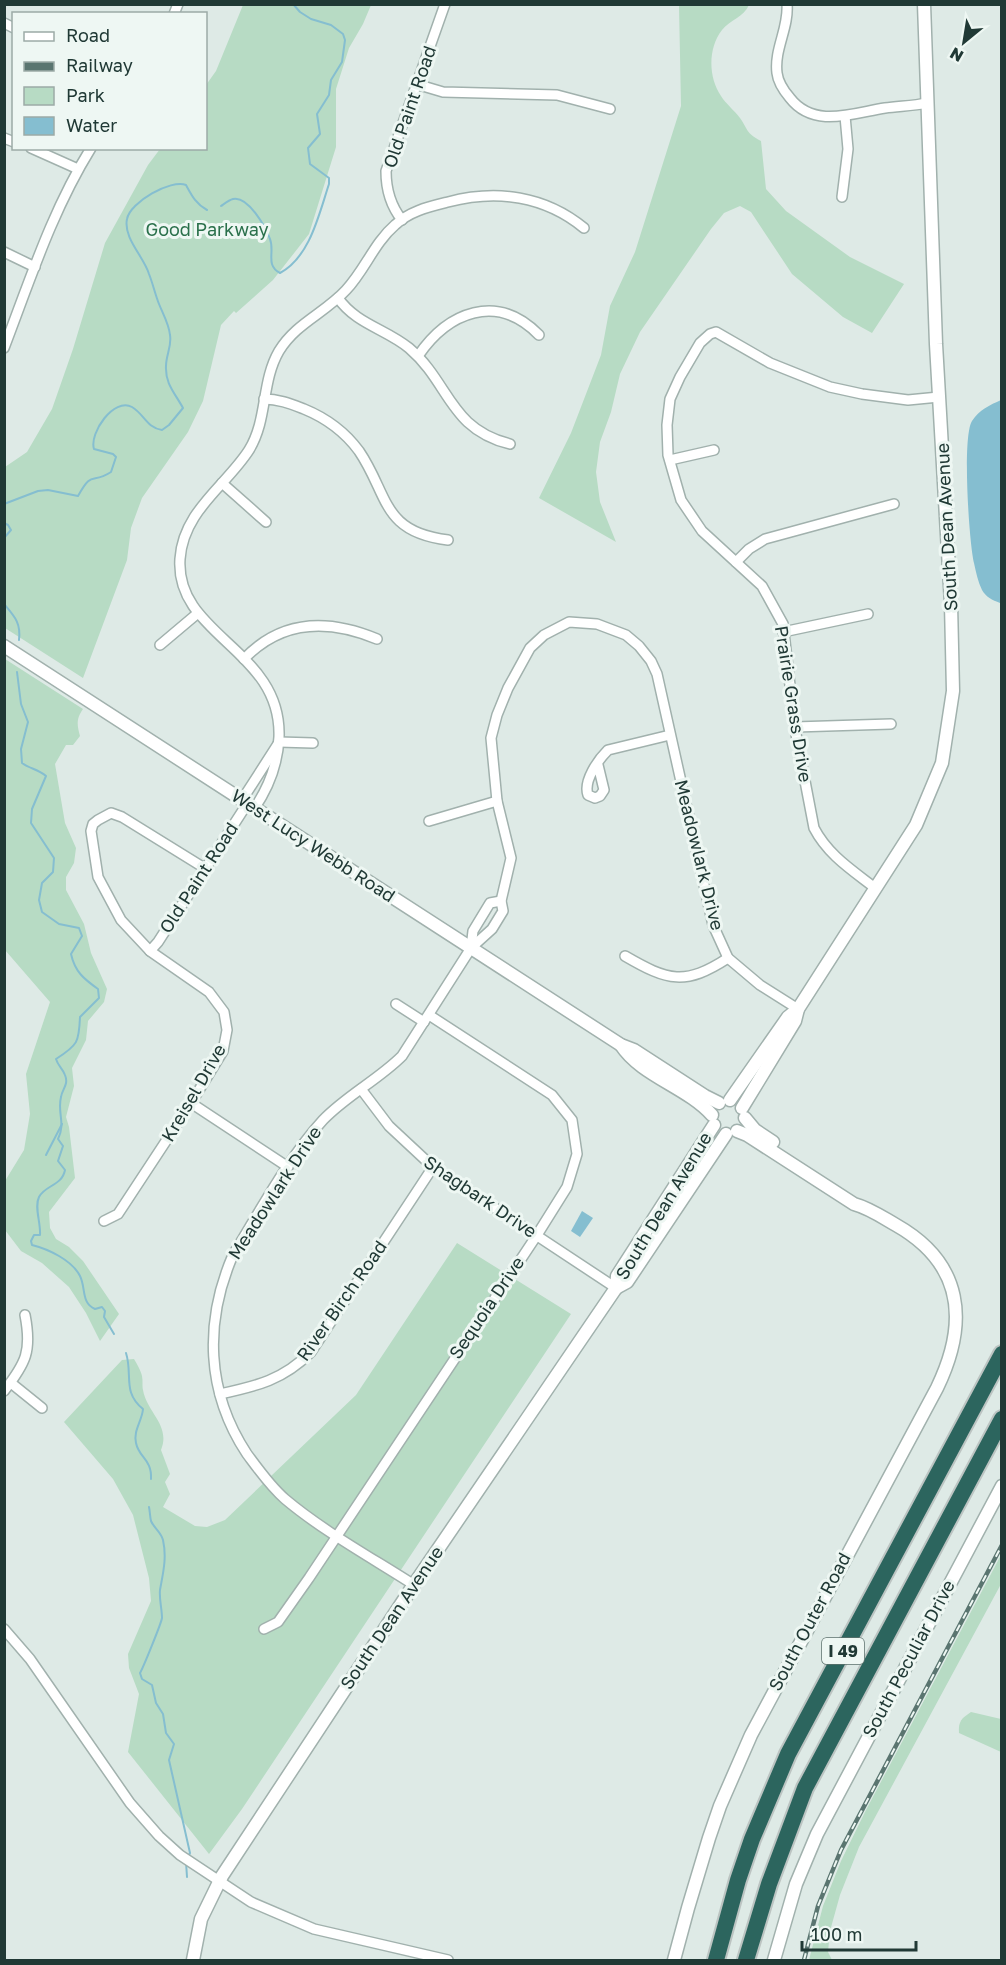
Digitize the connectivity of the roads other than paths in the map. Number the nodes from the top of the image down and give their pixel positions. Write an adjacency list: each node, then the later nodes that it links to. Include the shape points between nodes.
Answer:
1 (446, 4): 4 (street, Old Paint Road)
2 (788, 4): 7 (street, via 777,50 777,75 784,90 812,115)
3 (924, 4): 5 (street, South Dean Avenue)
4 (416, 84): 6 (street, via 443,92 557,95); 12 (street, Old Paint Road, via 386,171 391,203)
5 (927, 104): 7 (street); 20 (street, South Dean Avenue)
6 (610, 109)
7 (845, 116): 11 (street, via 848,149)
8 (35, 150): 10 (street)
9 (90, 150): 10 (street)
10 (78, 169): 15 (street, via 53,218)
11 (842, 197)
12 (402, 220): 13 (street, via 460,198 495,195 550,206); 16 (street, Old Paint Road, via 383,237 355,281)
13 (584, 228)
14 (4, 252): 15 (street)
15 (35, 267): 18 (street)
16 (338, 298): 19 (street, via 359,319 394,337); 21 (street, Old Paint Road, via 306,320 286,341 272,364)
17 (539, 335): 19 (street, via 511,315 478,313 442,327)
18 (4, 348)
19 (418, 356): 22 (street, via 465,421 488,437)
20 (939, 397): 24 (street, Prairie Grass Drive, via 908,400 830,387 770,363 716,332 700,343 670,399); 47 (street, South Dean Avenue, via 953,691 942,763 916,825)
21 (264, 399): 25 (street, Old Paint Road, via 256,438); 28 (street, via 289,403 338,428 358,450 396,517 420,533)
22 (510, 444)
23 (714, 450): 24 (street)
24 (670, 460): 29 (street, Prairie Grass Drive, via 681,500 702,531)
25 (222, 483): 27 (street); 30 (street, Old Paint Road, via 197,513 181,548 183,585)
26 (894, 504): 29 (street, via 765,539)
27 (266, 522)
28 (448, 540)
29 (736, 562): 32 (street, Prairie Grass Drive, via 762,586 783,624)
30 (198, 613): 34 (street); 36 (street, Old Paint Road)
31 (868, 614): 32 (street)
32 (783, 632): 38 (street, Prairie Grass Drive)
33 (377, 639): 36 (street, via 346,628 302,627 273,635)
34 (160, 645)
35 (4, 646): 44 (street, West Lucy Webb Road)
36 (244, 659): 40 (street, Old Paint Road, via 262,677 273,697 280,724)
37 (891, 724): 38 (street)
38 (795, 727): 47 (street, Prairie Grass Drive, via 814,828 832,855)
39 (670, 735): 42 (street, via 608,750); 43 (street, Meadowlark Drive, via 657,674 639,646 612,628 569,622 544,635 530,648 497,715 491,738); 52 (street, Meadowlark Drive, via 713,925)
40 (279, 742): 41 (street); 44 (street, Old Paint Road); 44 (street, Old Paint Road, via 273,773)
41 (313, 743)
42 (598, 765)
43 (497, 801): 45 (street); 48 (street, Meadowlark Drive, via 511,858)
44 (248, 804): 46 (street, Old Paint Road); 49 (street, West Lucy Webb Road)
45 (429, 821)
46 (206, 869): 50 (street, Old Paint Road); 50 (street, Kreisel Drive, via 123,817 111,813 93,824 98,878 121,920)
47 (875, 888): 54 (street, South Dean Avenue)
48 (501, 901): 49 (street, Meadowlark Drive, via 503,910 492,929); 49 (street, via 490,903 473,931)
49 (471, 948): 55 (street, Meadowlark Drive); 56 (street, West Lucy Webb Road)
50 (150, 951): 58 (street, Kreisel Drive, via 209,992 224,1012 227,1030 223,1051)
51 (625, 956): 52 (street, via 656,974 678,977 695,976)
52 (728, 958): 54 (street, Meadowlark Drive)
53 (396, 1004): 55 (street, Sequoia Drive)
54 (798, 1009): 59 (street, South Dean Avenue); 60 (street, South Dean Avenue)
55 (427, 1019): 57 (street, Meadowlark Drive, via 402,1056); 67 (street, Sequoia Drive, via 552,1095 572,1120 577,1154 567,1187)
56 (621, 1046): 59 (street, West Lucy Webb Road, via 634,1050 705,1096); 61 (street, West Lucy Webb Road, via 629,1057 691,1097)
57 (361, 1089): 63 (street, Meadowlark Drive, via 324,1119); 64 (street, Shagbark Drive, via 389,1126)
58 (191, 1102): 63 (street); 66 (street, Kreisel Drive, via 118,1214)
59 (725, 1102): 60 (street, via 736,1102); 61 (street, via 715,1107)
60 (744, 1113): 62 (street, via 743,1125); 65 (street, via 755,1130)
61 (713, 1120): 62 (street, via 721,1132); 68 (street, South Dean Avenue, via 617,1276)
62 (731, 1132): 65 (street, via 747,1135 854,1204); 68 (street, South Dean Avenue, via 627,1282)
63 (288, 1167): 73 (street, Meadowlark Drive, via 224,1275 213,1345)
64 (434, 1167): 67 (street, Shagbark Drive); 73 (street, River Birch Road, via 311,1352 296,1368 256,1386)
65 (864, 1206): 84 (street, South Outer Road, via 915,1236 941,1266 952,1292 955,1333 945,1371 751,1736 720,1806)
66 (104, 1221)
67 (537, 1235): 68 (street, Shagbark Drive); 77 (street, Sequoia Drive)
68 (616, 1288): 78 (street, South Dean Avenue)
69 (25, 1315): 71 (street, via 27,1353)
70 (1002, 1354): 85 (highway, I 49, via 788,1754 752,1839)
71 (11, 1383): 72 (street); 74 (street)
72 (4, 1392)
73 (220, 1394): 77 (street, Meadowlark Drive, via 234,1434 262,1475 285,1499)
74 (42, 1408)
75 (1002, 1419): 86 (highway, I 49, via 805,1788)
76 (1002, 1486): 87 (street, South Peculiar Drive, via 817,1834 796,1884)
77 (337, 1535): 78 (street, Meadowlark Drive); 80 (street, Sequoia Drive, via 278,1622)
78 (414, 1585): 81 (street, South Dean Avenue)
79 (4, 1629): 81 (street, via 30,1659 130,1803 180,1855)
80 (264, 1629)
81 (219, 1882): 82 (street, South Dean Avenue, via 201,1918); 83 (street, via 251,1902 314,1929)
82 (193, 1960)
83 (448, 1960)
84 (674, 1960)
85 (716, 1960)
86 (746, 1960)
87 (774, 1960)

